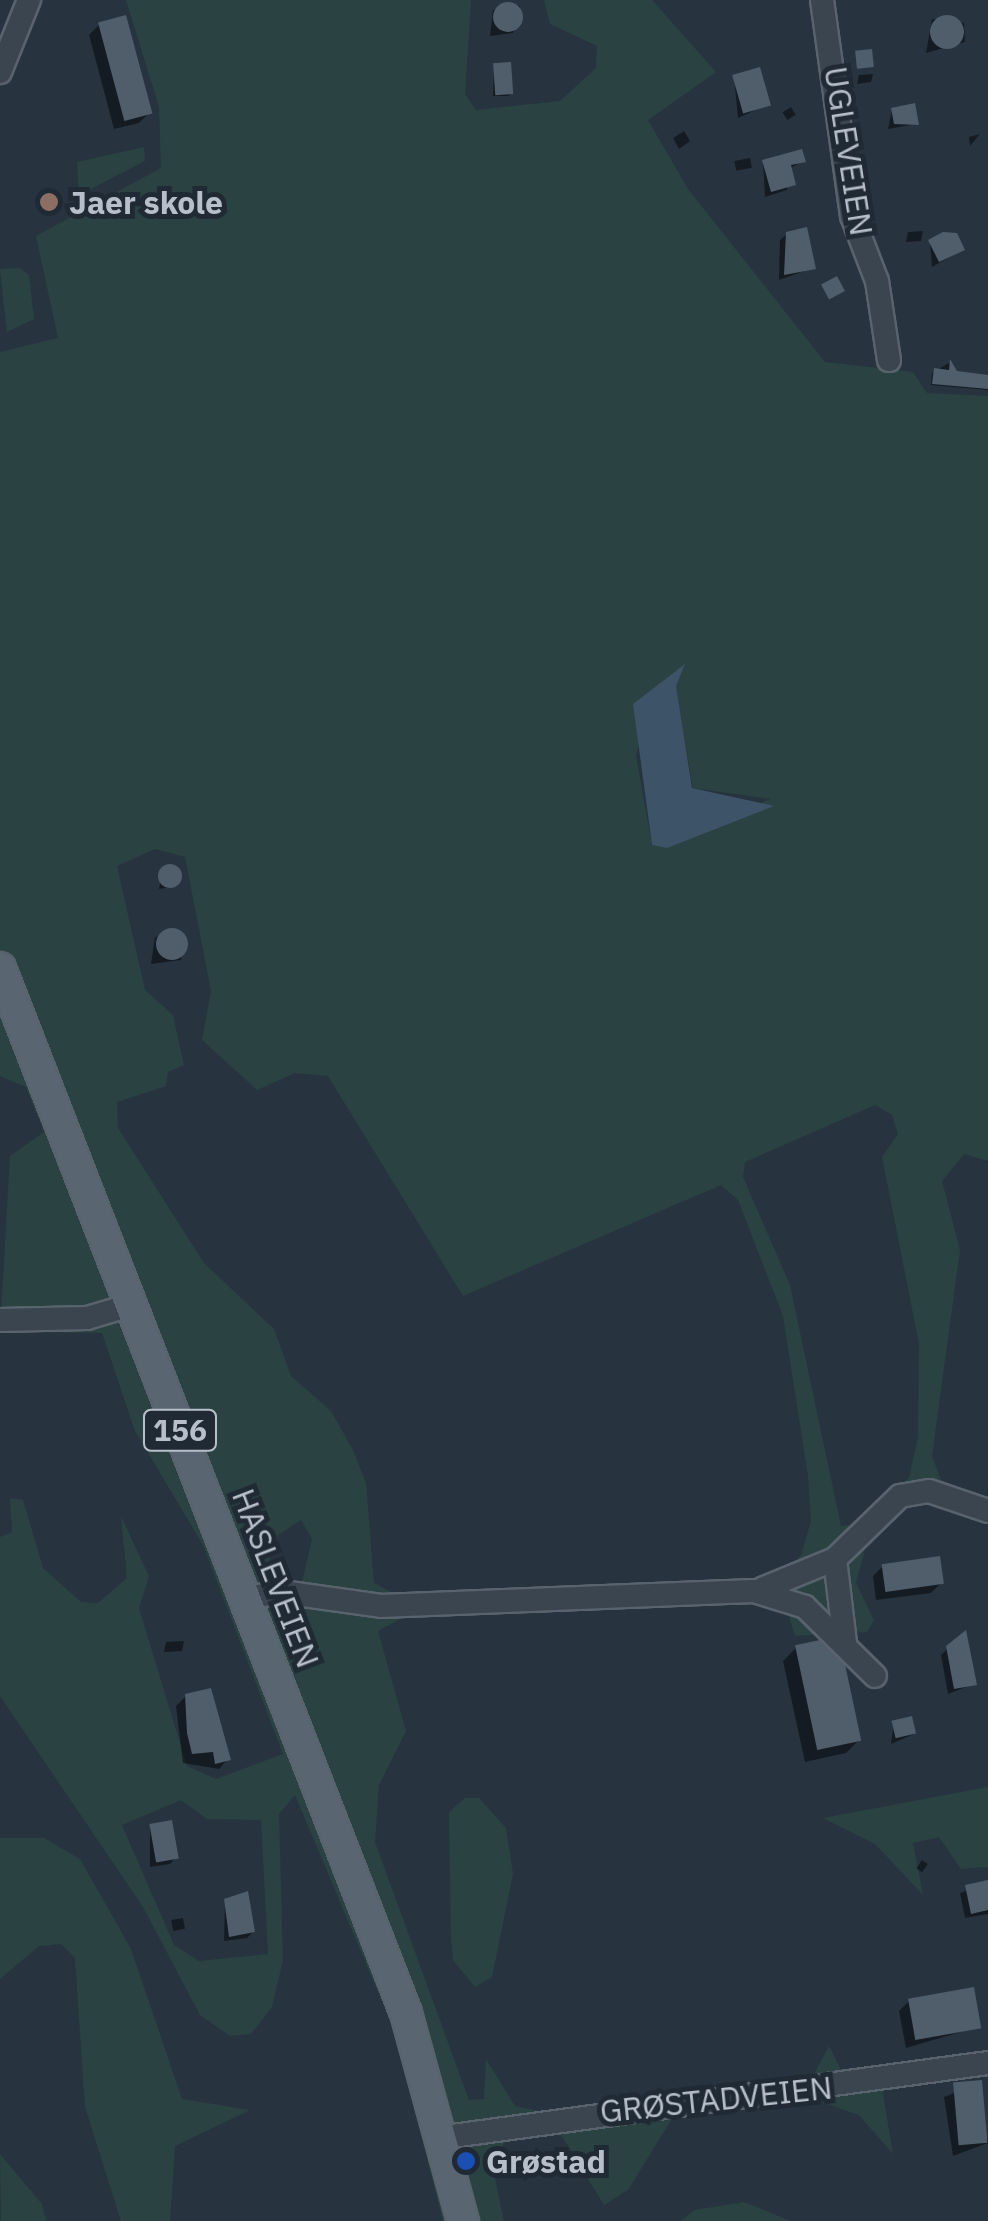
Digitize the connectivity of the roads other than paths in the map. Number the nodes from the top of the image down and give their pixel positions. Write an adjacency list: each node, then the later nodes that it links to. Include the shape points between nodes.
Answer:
1 (29, 0): 3 (street)
2 (822, 0): 4 (street, UGLEVEIEN, via 852,216 877,282)
3 (0, 72)
4 (890, 360)
5 (0, 968): 6 (main road, HASLEVEIEN / 156)
6 (131, 1305): 7 (street, via 87,1318); 11 (main road, HASLEVEIEN / 156)
7 (0, 1320)
8 (988, 1511): 9 (street, HASLEVEIEN, via 916,1491 884,1508)
9 (834, 1559): 10 (street, HASLEVEIEN); 12 (street)
10 (754, 1592): 11 (street, HASLEVEIEN, via 381,1606 290,1593); 12 (street, HASLEVEIEN, via 805,1607)
11 (246, 1598): 15 (main road, HASLEVEIEN / 156)
12 (845, 1642): 13 (street, HASLEVEIEN)
13 (874, 1676)
14 (988, 2063): 15 (street, GRØSTADVEIEN)
15 (445, 2137): 16 (main road, HASLEVEIEN / 156)
16 (464, 2214)

